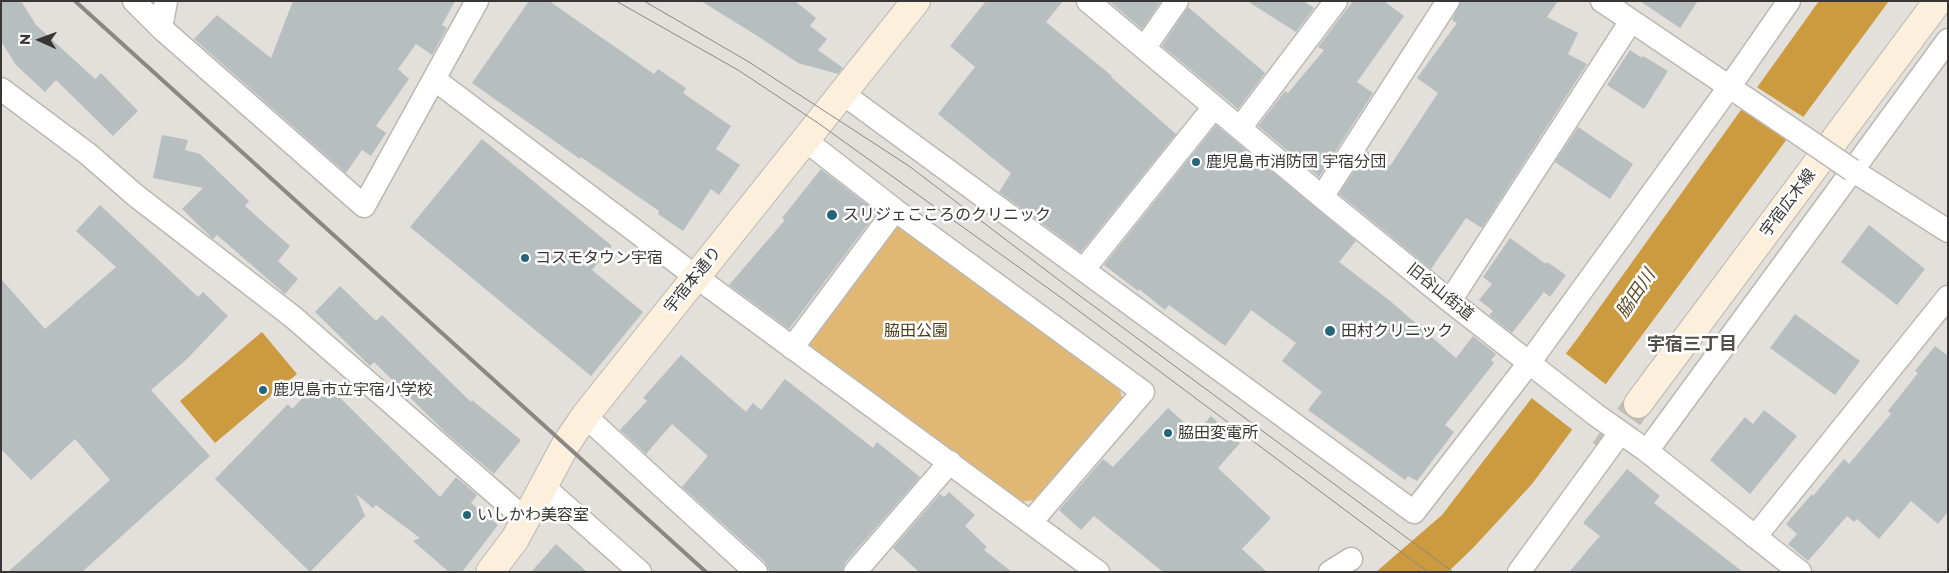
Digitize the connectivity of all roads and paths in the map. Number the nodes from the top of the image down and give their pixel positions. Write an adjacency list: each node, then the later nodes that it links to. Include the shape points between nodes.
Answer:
1 (134, 1): 13 (street)
2 (166, 1): 13 (street)
3 (477, 1): 16 (street)
4 (916, 1): 19 (street, 宇宿本通り)
5 (1088, 1): 15 (street, 旧谷山街道)
6 (1177, 1): 15 (street)
7 (1336, 1): 21 (street)
8 (1448, 1): 24 (street)
9 (1602, 1): 12 (street)
10 (1789, 1): 18 (street)
11 (1938, 1): 33 (street, 宇宿広木線)
12 (1631, 21): 18 (street); 30 (street)
13 (161, 28): 16 (street, via 364,206)
14 (1948, 40): 23 (street)
15 (1145, 47): 20 (street, 旧谷山街道)
16 (434, 79): 28 (street)
17 (1, 89): 39 (street, via 293,317)
18 (1738, 92): 23 (street, bridge); 32 (street)
19 (842, 93): 22 (street, 宇宿本通り); 27 (street)
20 (1214, 107): 21 (street, 旧谷山街道); 27 (street)
21 (1240, 128): 24 (street, 旧谷山街道)
22 (805, 140): 25 (street); 28 (street, 宇宿本通り)
23 (1852, 170): 26 (street); 36 (street)
24 (1322, 197): 30 (street, 旧谷山街道)
25 (895, 210): 31 (street); 40 (street, via 1143,392)
26 (1948, 231)
27 (1084, 269): 32 (street, via 1414,512)
28 (695, 276): 31 (street); 34 (street, 宇宿本通り)
29 (1948, 297): 41 (street)
30 (1450, 301): 32 (street, 旧谷山街道)
31 (792, 348): 37 (street)
32 (1536, 368): 35 (street, 旧谷山街道)
33 (1638, 404)
34 (585, 416): 38 (street, 宇宿本通り, via 566,444); 45 (street)
35 (1620, 433): 36 (street, 旧谷山街道); 49 (street)
36 (1647, 451): 41 (street, 旧谷山街道)
37 (950, 462): 40 (street); 46 (street)
38 (544, 488): 39 (street, 宇宿本通り); 44 (street)
39 (526, 520): 43 (street, 宇宿本通り)
40 (1031, 522): 47 (street)
41 (1755, 537): 50 (street, 旧谷山街道)
42 (1352, 559): 48 (street)
43 (490, 572)
44 (640, 572)
45 (756, 572)
46 (856, 572)
47 (1098, 572)
48 (1330, 572)
49 (1519, 572)
50 (1800, 572)

